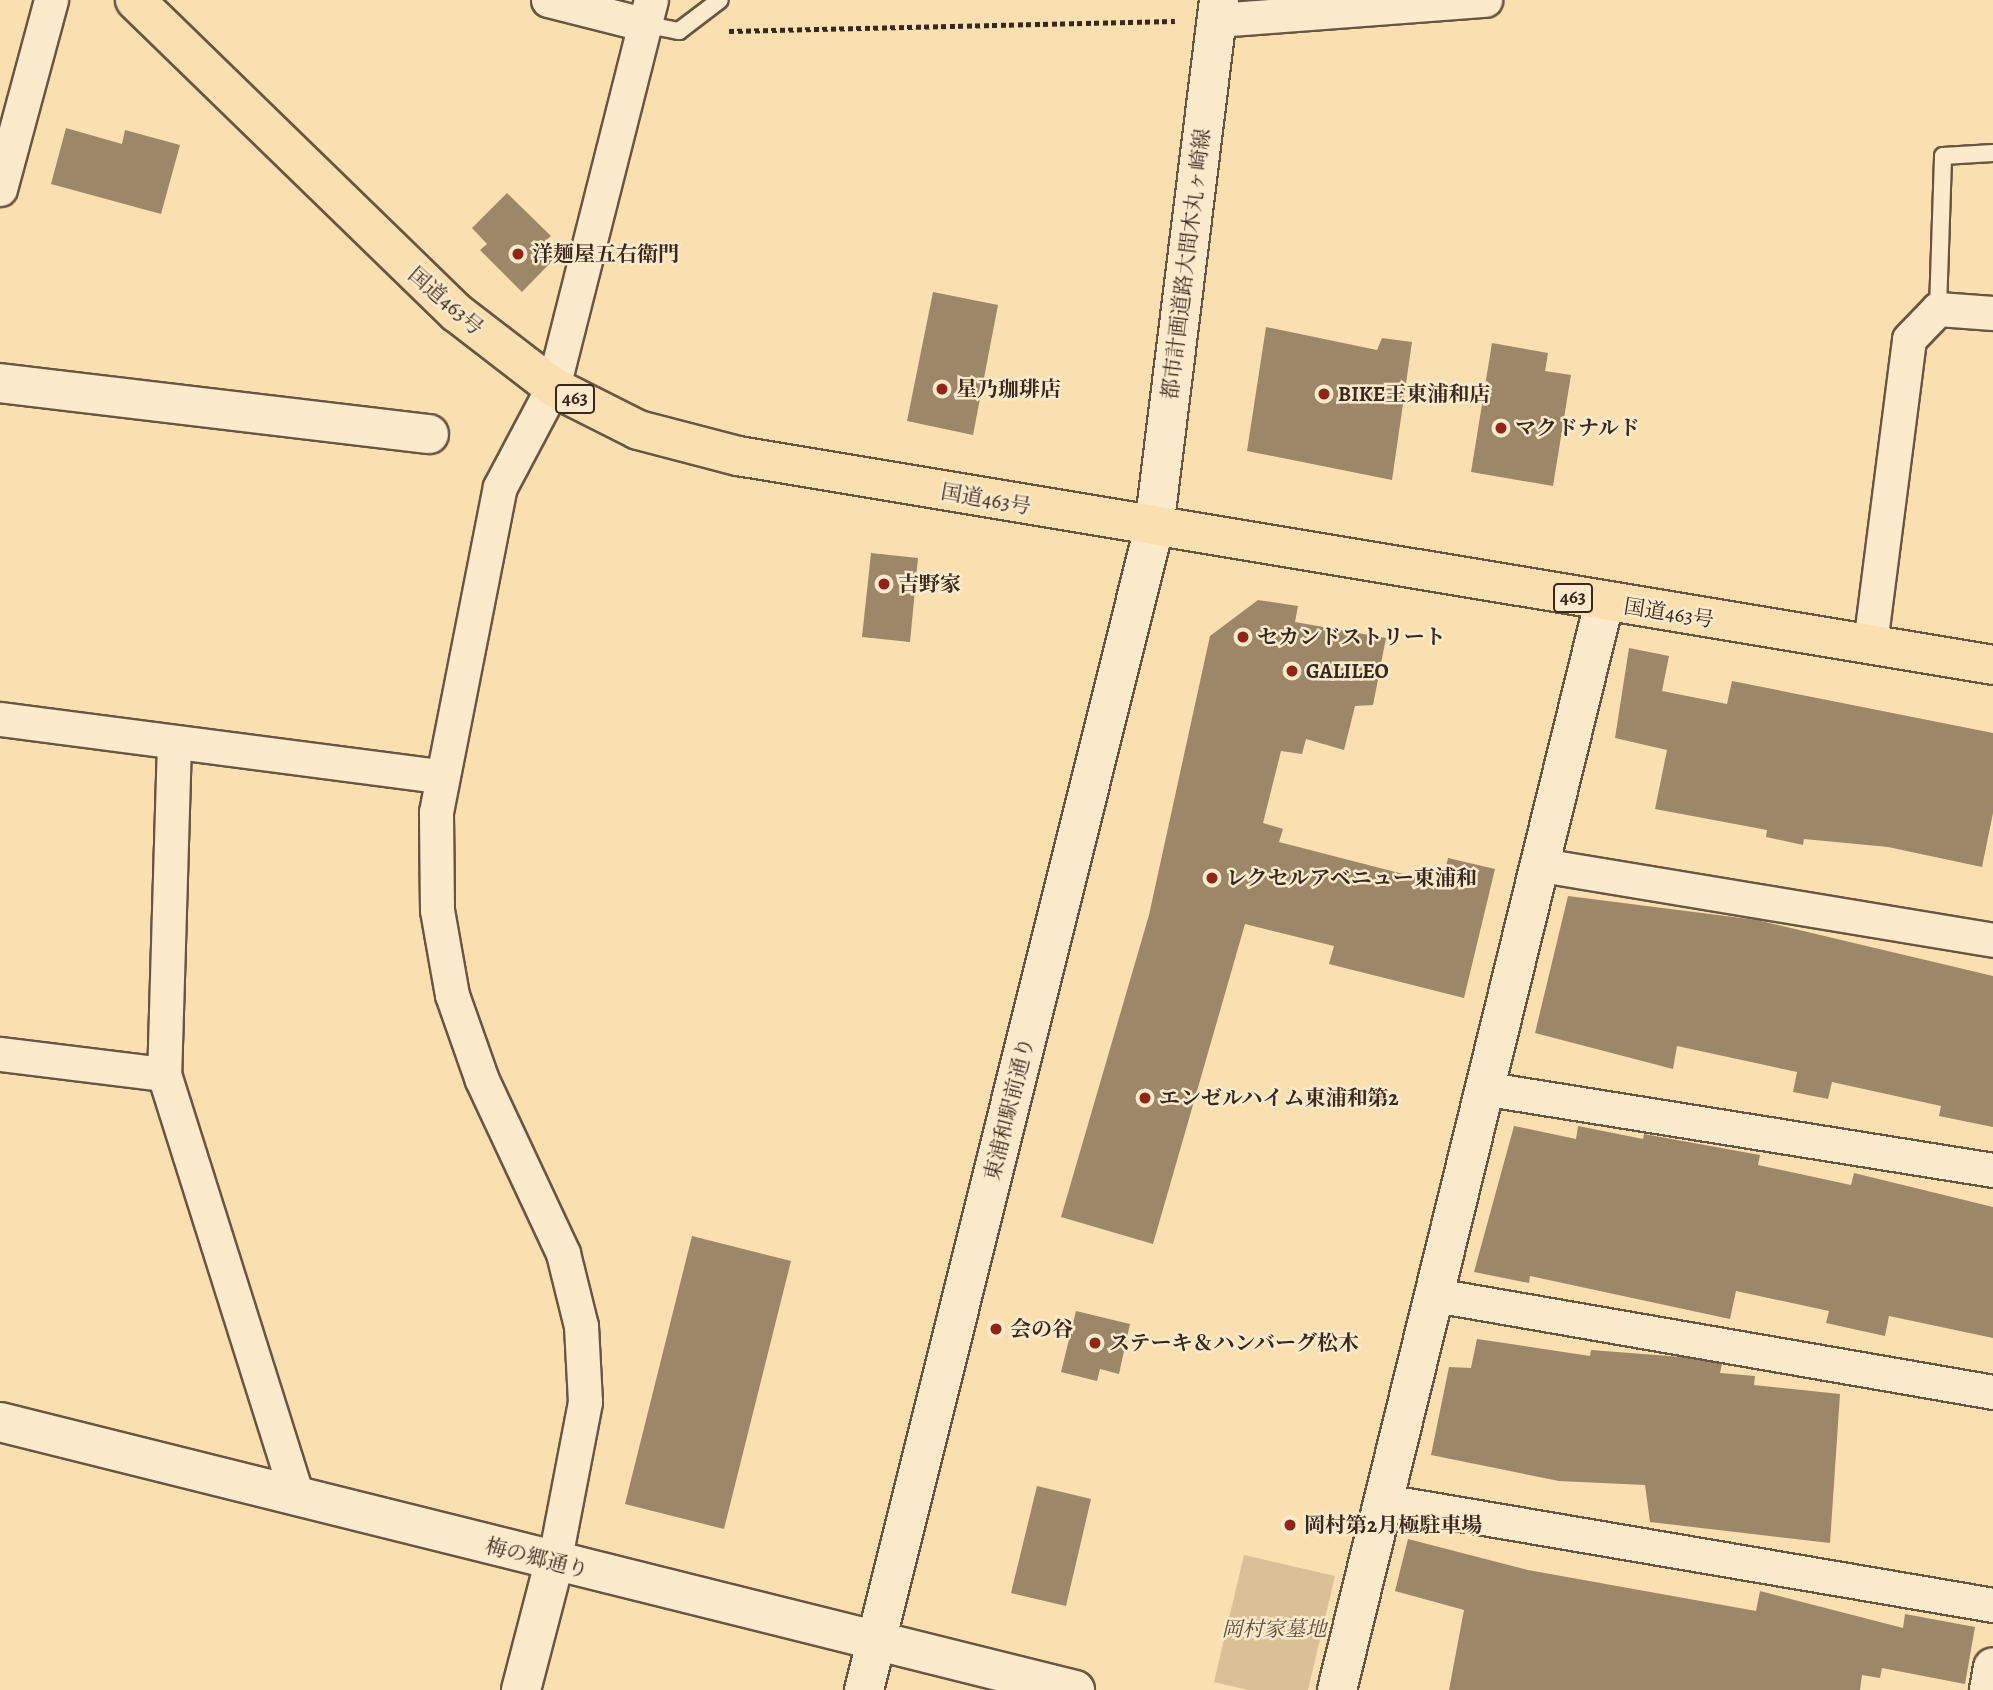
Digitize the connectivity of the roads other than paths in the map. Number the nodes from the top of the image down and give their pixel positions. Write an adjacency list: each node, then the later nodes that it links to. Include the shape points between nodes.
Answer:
1 (51, 0): 9 (street)
2 (135, 0): 13 (highway, 国道463号 / 463, via 394,256)
3 (548, 0): 7 (street)
4 (720, 0): 7 (lane, via 680,31)
5 (1485, 0): 6 (street)
6 (1218, 10): 15 (street, 都市計画道路大間木丸ヶ崎線)
7 (647, 12): 13 (street)
8 (1993, 153): 10 (lane, via 1943,156)
9 (0, 187)
10 (1938, 309): 11 (street); 17 (street, via 1909,339)
11 (1993, 313)
12 (0, 383): 14 (street)
13 (553, 387): 15 (highway, 国道463号 / 463, via 638,430 738,456); 21 (street, via 500,487)
14 (429, 434)
15 (1154, 528): 16 (highway, 国道463号 / 463); 35 (street, 東浦和駅前通り)
16 (1604, 603): 17 (highway, 国道463号 / 463); 22 (street)
17 (1870, 644): 18 (highway, 国道463号 / 463)
18 (1993, 665)
19 (0, 719): 20 (street)
20 (174, 742): 21 (street); 25 (street)
21 (440, 776): 33 (street, via 435,866 445,967 482,1080 563,1253 581,1326 585,1402)
22 (1541, 866): 23 (street); 26 (street)
23 (1993, 940)
24 (0, 1054): 25 (street)
25 (164, 1073): 31 (street)
26 (1488, 1089): 27 (street); 28 (street)
27 (1993, 1170)
28 (1435, 1295): 29 (street); 32 (street)
29 (1993, 1392)
30 (0, 1422): 31 (street, 梅の郷通り)
31 (297, 1495): 33 (street, 梅の郷通り)
32 (1384, 1502): 34 (street); 40 (street)
33 (554, 1563): 35 (street, 梅の郷通り); 37 (street)
34 (1993, 1605)
35 (876, 1641): 38 (street, 東浦和駅前通り); 39 (street, 梅の郷通り)
36 (1993, 1667): 41 (street)
37 (521, 1690)
38 (864, 1690)
39 (1075, 1690)
40 (1337, 1690)
41 (1989, 1690)

